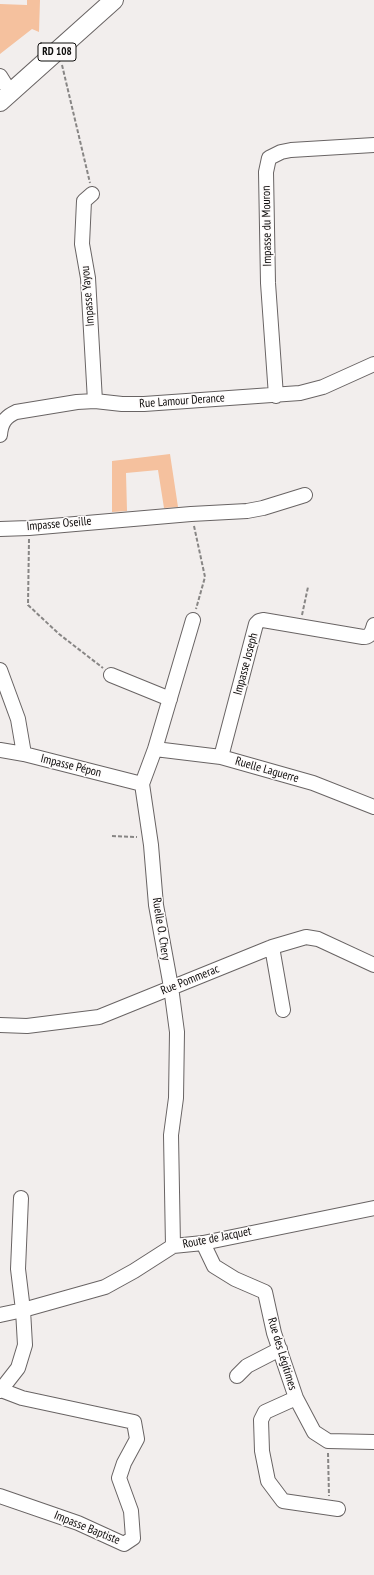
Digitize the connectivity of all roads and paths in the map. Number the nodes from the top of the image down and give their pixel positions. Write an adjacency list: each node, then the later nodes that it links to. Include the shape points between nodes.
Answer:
1 (100, 0): 4 (main road, RD 108)
2 (114, 0): 3 (main road, RD 108)
3 (59, 50): 5 (main road, RD 108); 7 (path)
4 (2, 83)
5 (0, 102)
6 (372, 145): 9 (street, Impasse du Mouron, via 280,152 269,158 266,165 268,283)
7 (92, 194): 10 (street, Impasse Yayou, via 84,201 82,244 88,278)
8 (374, 364): 9 (street, Rue Lamour Derance, via 323,387)
9 (276, 396): 10 (street, Rue Lamour Derance, via 144,404)
10 (95, 401): 11 (street, Rue Lamour Derance, via 16,412 4,420)
11 (0, 435)
12 (305, 495): 13 (street, Impasse Oseille, via 247,511)
13 (191, 514): 14 (street, Impasse Oseille); 17 (path, via 205,578)
14 (29, 528): 15 (street, Impasse Oseille); 21 (path, via 28,605 59,634)
15 (0, 529)
16 (308, 587): 19 (path)
17 (193, 620): 22 (street, Ruelle O. Chery)
18 (374, 625): 19 (street, Impasse Joseph, via 367,637)
19 (300, 626): 26 (street, Impasse Joseph, via 263,620 256,624)
20 (0, 670): 25 (street, via 18,719)
21 (111, 675): 22 (street)
22 (170, 698): 23 (street, Ruelle O. Chery)
23 (155, 749): 26 (street, Ruelle Laguerre); 27 (street, Ruelle O. Chery)
24 (0, 750): 25 (street, Impasse Pépon)
25 (24, 754): 27 (street, Impasse Pépon)
26 (221, 757): 28 (street, Ruelle Laguerre, via 313,783)
27 (142, 784): 30 (street, Ruelle O. Chery)
28 (373, 805)
29 (112, 836): 30 (path)
30 (150, 837): 33 (street, Ruelle O. Chery, via 156,906)
31 (272, 947): 32 (street, Rue Pommerac, via 306,937 318,939); 33 (street, Rue Pommerac); 34 (street)
32 (374, 965)
33 (171, 987): 35 (street, Rue Pommerac, via 99,1017 27,1026); 39 (street, Ruelle O. Chery, via 177,1032 176,1098 171,1135)
34 (283, 1010)
35 (0, 1026)
36 (21, 1198): 40 (street, via 18,1269)
37 (374, 1208): 38 (street, Route de Jacquet)
38 (203, 1243): 39 (street, Route de Jacquet); 42 (street, Rue des Légitimes, via 214,1266 235,1279 265,1292)
39 (173, 1246): 40 (street, Route de Jacquet, via 105,1287)
40 (23, 1310): 41 (street, Route de Jacquet); 44 (street, via 25,1345 18,1368)
41 (0, 1315)
42 (280, 1349): 43 (street, via 247,1366); 45 (street, Rue des Légitimes)
43 (237, 1376)
44 (0, 1390): 48 (street, Impasse Baptiste, via 22,1398 134,1422 137,1440 119,1478 131,1511 132,1538 124,1544 78,1523)
45 (296, 1398): 46 (street, Rue des Légitimes, via 314,1432); 49 (street, via 265,1412 261,1420 262,1451 268,1481 283,1501)
46 (328, 1441): 47 (street); 49 (path)
47 (374, 1442)
48 (0, 1496)
49 (334, 1508)

